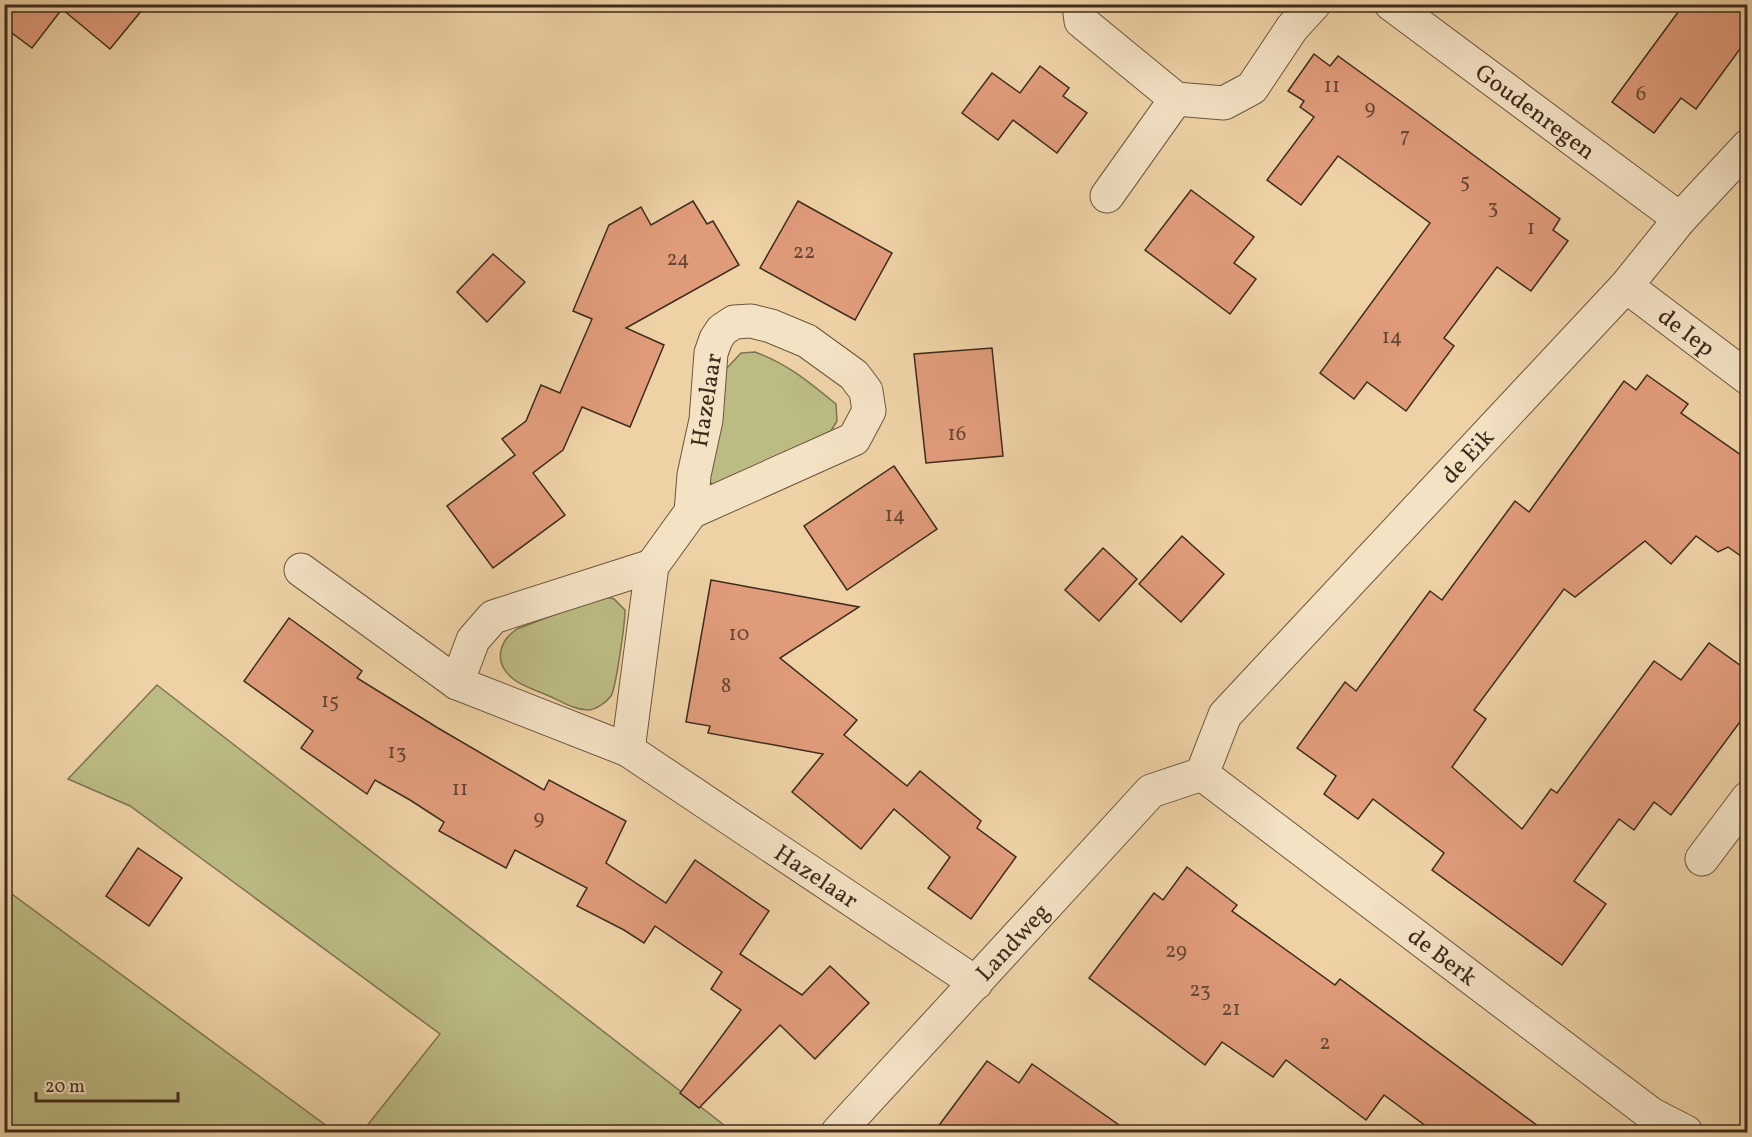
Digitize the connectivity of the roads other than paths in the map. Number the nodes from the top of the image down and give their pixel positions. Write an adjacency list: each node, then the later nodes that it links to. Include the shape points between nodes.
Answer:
1 (1079, 4): 4 (street, via 1081,21)
2 (1314, 4): 4 (street, via 1292,28 1252,88 1224,103)
3 (1391, 4): 7 (street, Goudenregen)
4 (1176, 99): 6 (street)
5 (1748, 146): 7 (street, de Eik)
6 (1107, 196)
7 (1680, 219): 8 (street, de Eik)
8 (1626, 286): 9 (street, de Iep); 15 (street, de Eik, via 1226,715)
9 (1748, 378)
10 (691, 512): 10 (street, Hazelaar, via 854,439 869,411 866,391 854,375 807,341 771,326 742,321 722,330 711,353 706,420); 11 (street)
11 (652, 566): 13 (street, via 494,617 473,640); 14 (street)
12 (301, 570): 13 (street, Hazelaar)
13 (457, 683): 14 (street, Hazelaar)
14 (628, 750): 18 (street, Hazelaar)
15 (1202, 774): 18 (street, Landweg, via 1151,791); 20 (street, de Berk, via 1651,1114)
16 (1748, 798): 17 (street)
17 (1702, 859)
18 (976, 983): 19 (street, Landweg)
19 (838, 1132)
20 (1686, 1132)

